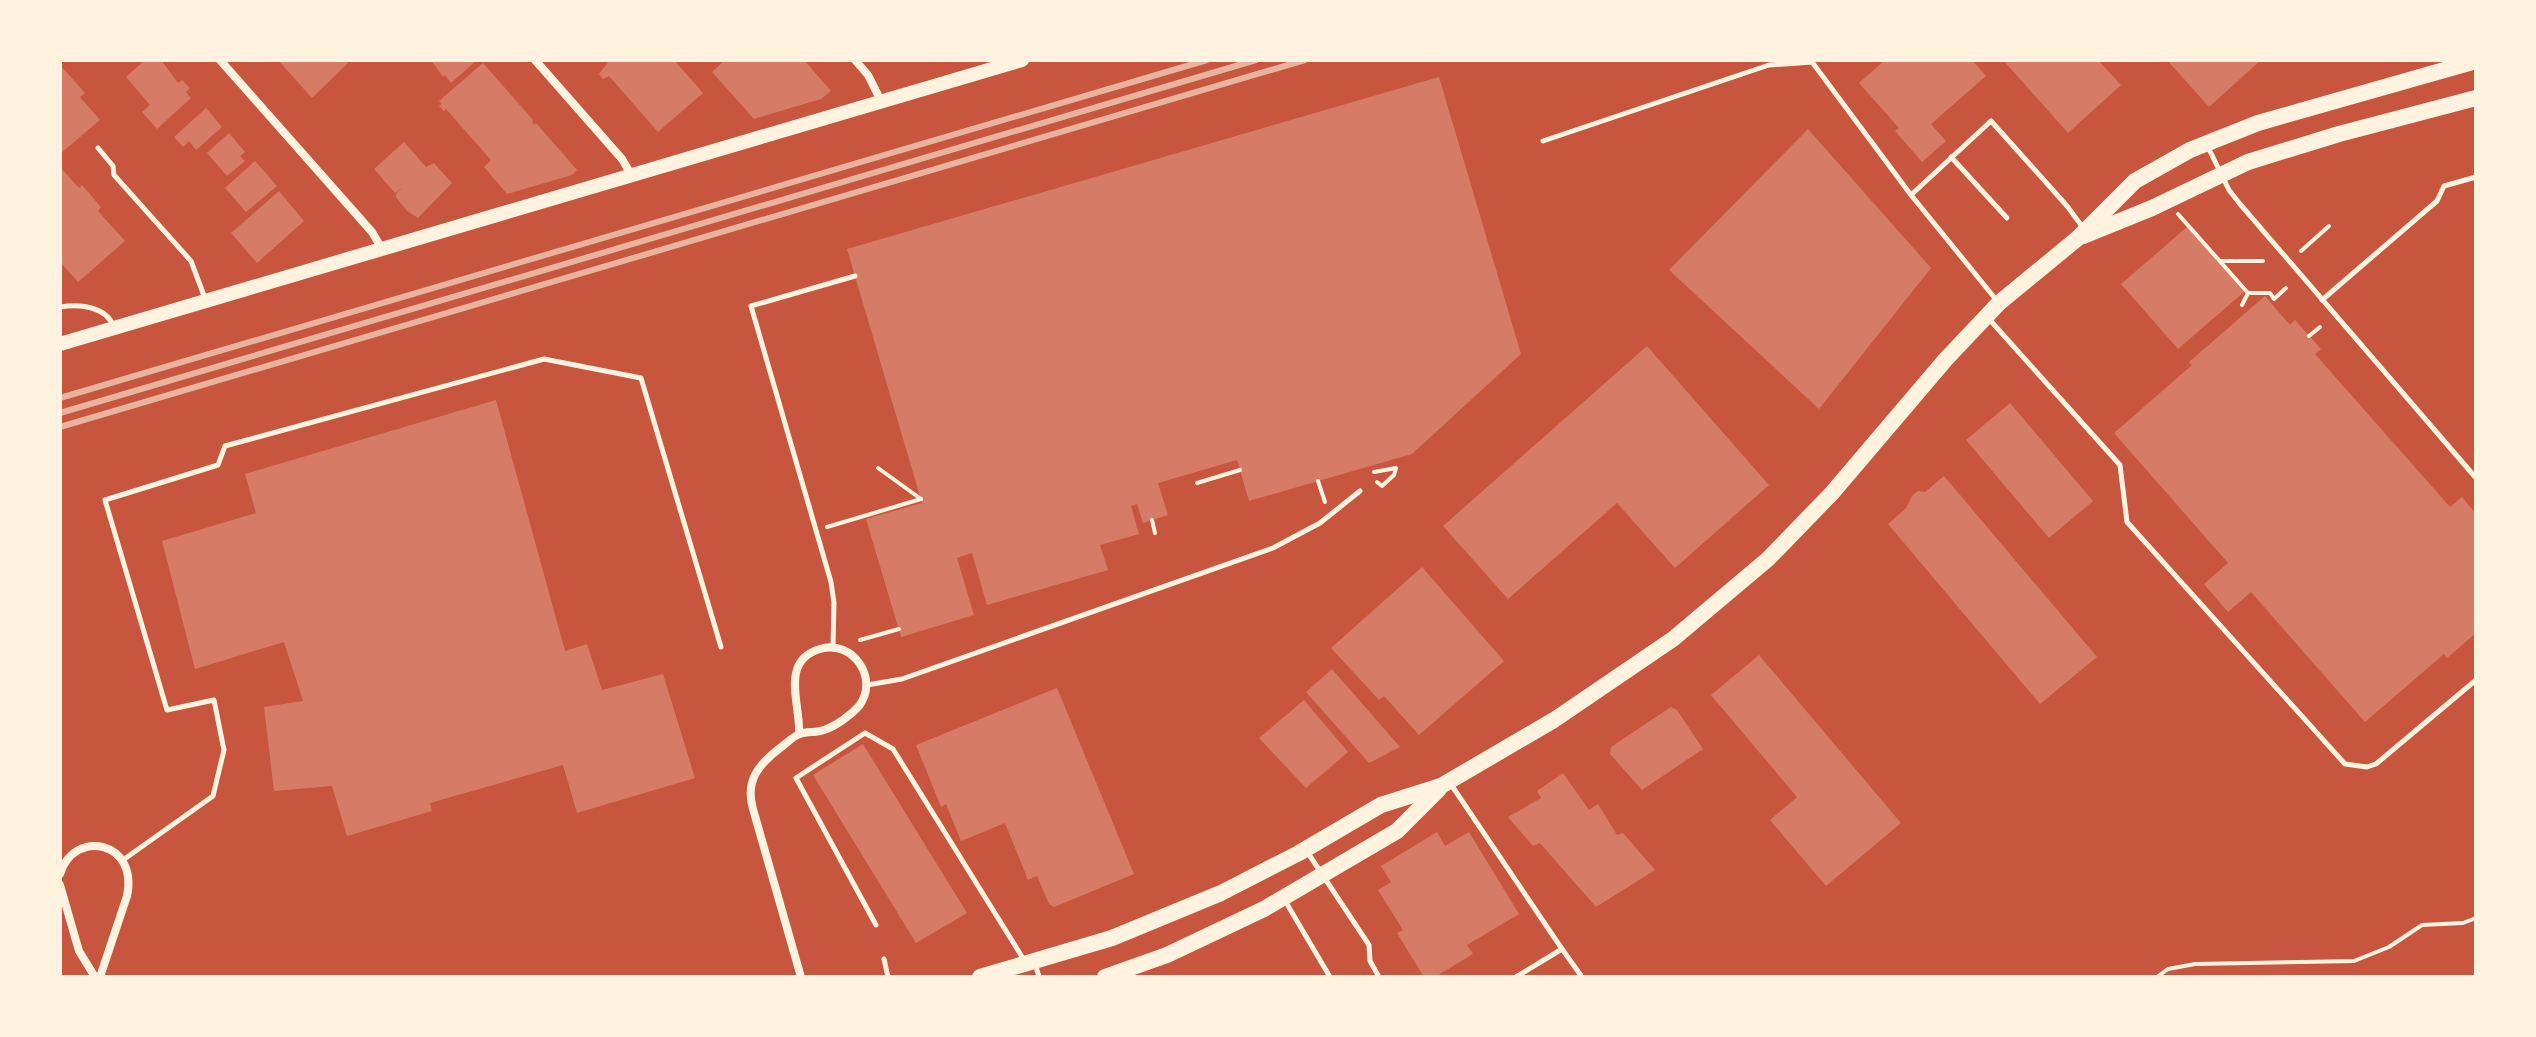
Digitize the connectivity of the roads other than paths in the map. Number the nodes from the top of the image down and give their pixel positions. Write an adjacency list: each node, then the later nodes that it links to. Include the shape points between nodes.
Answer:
1 (220, 60): 19 (street)
2 (535, 60): 14 (street)
3 (855, 60): 8 (street)
4 (1022, 60): 8 (street)
5 (1813, 61): 9 (lane, via 1769,65); 16 (lane)
6 (2476, 61): 10 (main road, via 2287,113)
7 (2476, 98): 13 (main road, via 2296,147)
8 (881, 101): 14 (street)
9 (1543, 141)
10 (2207, 144): 13 (lane); 18 (main road, via 2135,181)
11 (98, 148): 22 (lane, via 114,175 191,261)
12 (1951, 157): 16 (lane); 17 (lane); 18 (lane, via 1991,121 2067,206)
13 (2220, 174): 18 (main road, via 2152,208); 21 (lane)
14 (632, 177): 19 (street)
15 (2476, 177): 21 (lane, via 2444,186 2437,201)
16 (1911, 195): 23 (lane)
17 (2007, 218)
18 (2081, 234): 23 (main road)
19 (382, 249): 22 (street)
20 (855, 276): 33 (lane, via 751,306 831,582)
21 (2322, 300): 29 (lane)
22 (207, 302): 26 (street)
23 (1999, 303): 25 (main road)
24 (60, 307): 26 (lane, via 96,309)
25 (1986, 316): 34 (lane, via 2120,465 2127,522 2345,764 2376,764); 37 (main road, via 1832,493 1749,576 1622,676)
26 (115, 328): 27 (street)
27 (60, 344)
28 (2476, 466): 29 (lane)
29 (2470, 471): 30 (lane)
30 (2476, 478)
31 (1360, 491): 35 (lane, via 1320,523 1273,548 902,679)
32 (721, 647): 39 (lane, via 641,378 544,359 225,446 218,465 105,500 167,710 214,700 224,750 213,796)
33 (833, 647): 35 (street, via 854,656); 36 (street, via 811,652 796,669)
34 (2476, 680)
35 (866, 686): 36 (street, via 854,711 825,730)
36 (799, 734): 49 (street, via 760,765 750,791)
37 (1445, 784): 38 (main road, via 1381,805); 41 (main road, via 1397,831); 45 (lane)
38 (1306, 849): 41 (lane); 47 (main road, via 1173,914)
39 (123, 860): 40 (street, via 108,849 89,847 68,857); 48 (street, via 129,884)
40 (60, 874)
41 (1322, 875): 43 (main road); 54 (lane, via 1369,945)
42 (60, 885): 48 (street, via 79,951)
43 (1284, 898): 52 (main road, via 1216,933); 53 (lane)
44 (876, 925): 47 (lane, via 796,778 865,733 893,749)
45 (1562, 949): 55 (lane); 56 (lane)
46 (884, 959): 50 (lane)
47 (1033, 968): 51 (main road)
48 (97, 977)
49 (801, 977)
50 (888, 977)
51 (980, 977)
52 (1105, 977)
53 (1330, 977)
54 (1379, 977)
55 (1516, 977)
56 (1582, 977)

